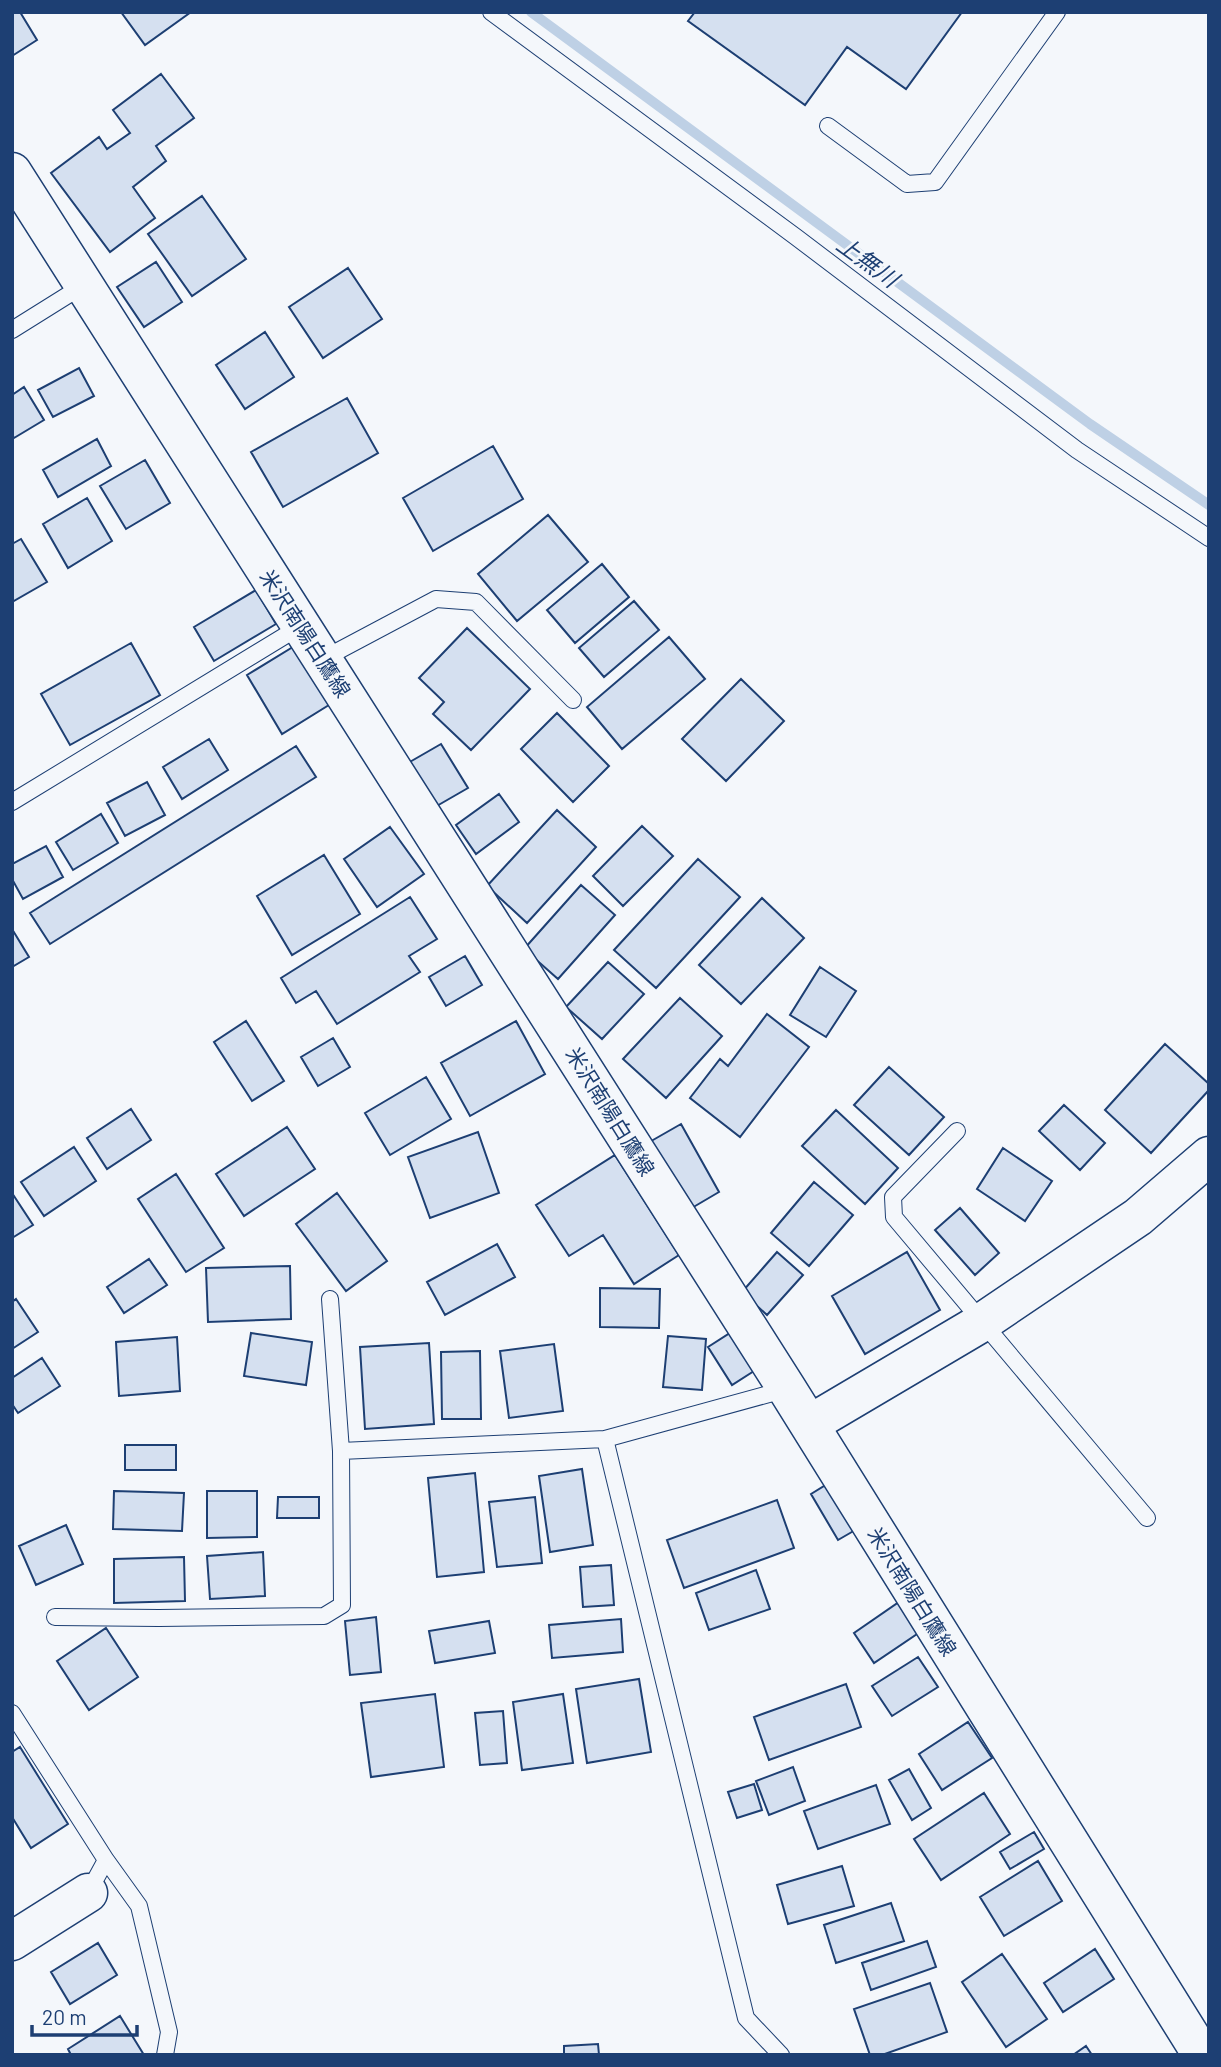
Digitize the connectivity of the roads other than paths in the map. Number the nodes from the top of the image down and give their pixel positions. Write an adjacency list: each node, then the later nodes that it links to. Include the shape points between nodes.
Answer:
1 (491, 12): 7 (lane, via 1077,450)
2 (1057, 12): 3 (lane, via 935,183 907,184)
3 (828, 125)
4 (12, 172): 5 (main road, 米沢南陽白鷹線)
5 (85, 285): 6 (lane); 8 (main road, 米沢南陽白鷹線)
6 (12, 330)
7 (1209, 538)
8 (301, 626): 9 (main road, 米沢南陽白鷹線); 11 (lane)
9 (323, 659): 10 (lane, via 436,599 476,602); 16 (main road, 米沢南陽白鷹線)
10 (573, 700)
11 (12, 802)
12 (957, 1131): 15 (lane, via 893,1197 894,1217)
13 (1209, 1156): 15 (main road, via 1138,1216)
14 (330, 1299): 19 (lane)
15 (981, 1323): 17 (main road); 20 (lane)
16 (787, 1389): 17 (main road, 米沢南陽白鷹線); 18 (lane)
17 (810, 1424): 28 (main road, 米沢南陽白鷹線)
18 (605, 1439): 19 (lane); 27 (lane, via 746,2018)
19 (341, 1451): 21 (lane, via 342,1605 324,1616)
20 (1147, 1518)
21 (55, 1617)
22 (12, 1713): 23 (lane)
23 (106, 1860): 24 (lane); 26 (lane, via 139,1906 169,2032)
24 (88, 1893): 25 (main road)
25 (12, 1941)
26 (165, 2055)
27 (781, 2055)
28 (1202, 2055)

